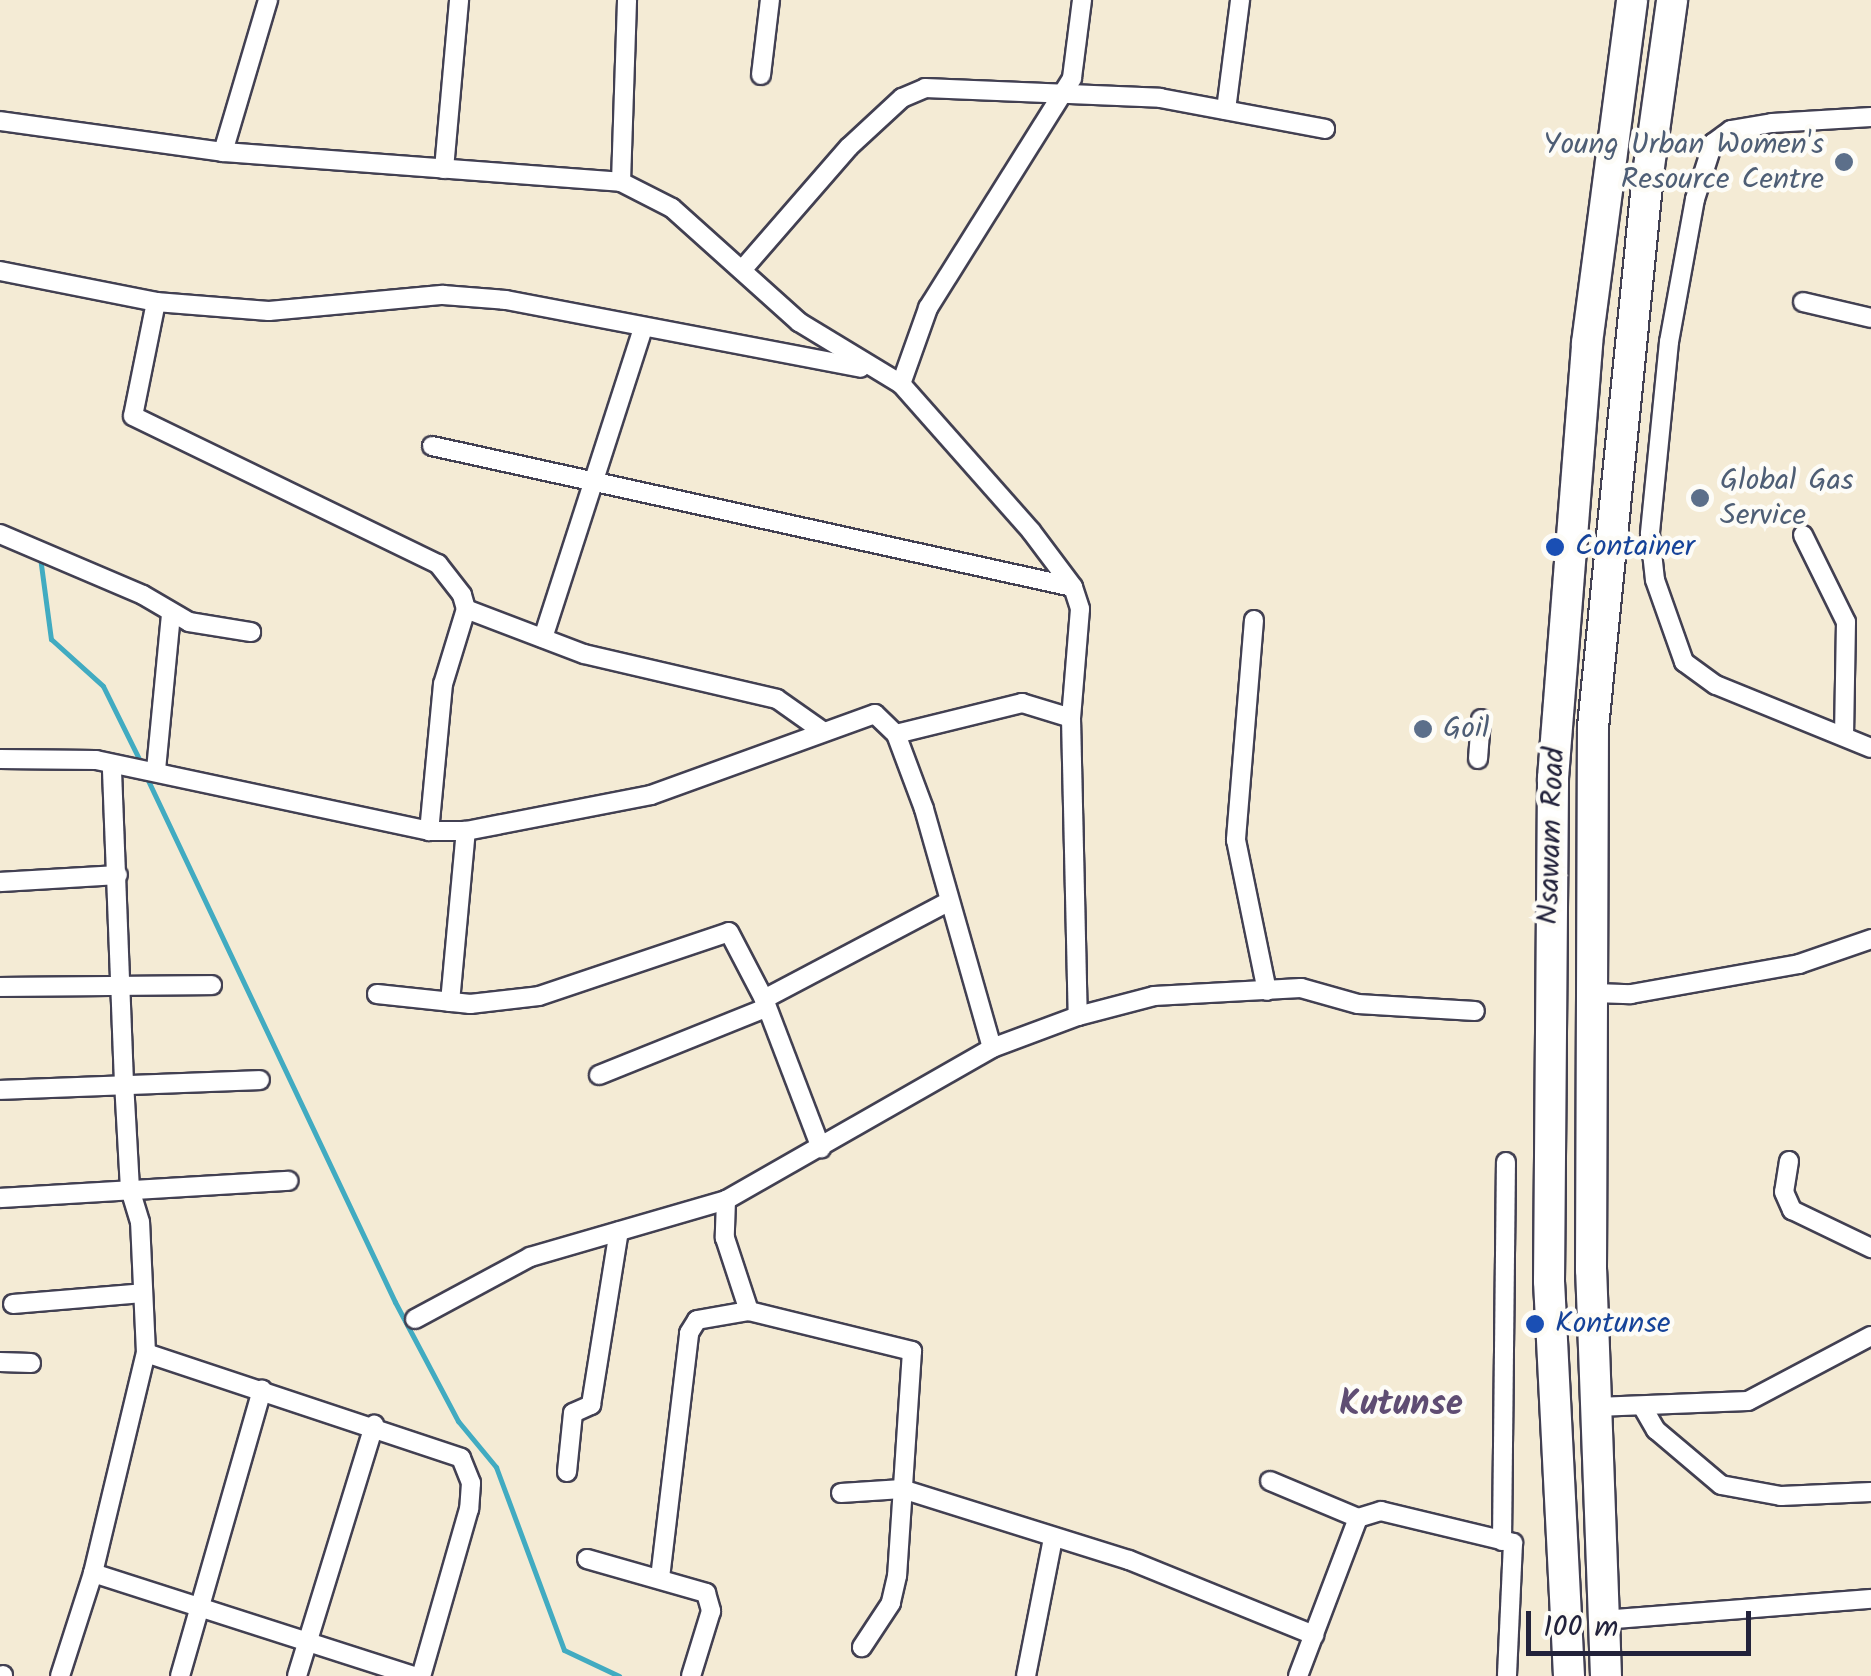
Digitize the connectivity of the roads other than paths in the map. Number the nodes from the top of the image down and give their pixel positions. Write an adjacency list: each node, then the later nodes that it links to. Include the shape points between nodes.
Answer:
1 (268, 0): 15 (street)
2 (459, 0): 16 (street)
3 (627, 0): 17 (street)
4 (770, 0): 9 (street)
5 (1082, 0): 10 (street, via 1078,62)
6 (1240, 0): 11 (street)
7 (1632, 0): 106 (highway, Nsawam Road, via 1587,343 1553,778 1548,1281)
8 (1672, 0): 28 (highway, Nsawam Road)
9 (761, 75)
10 (1064, 90): 11 (street); 18 (street, via 924,88 902,98); 25 (street, via 928,308)
11 (1226, 110): 14 (street)
12 (1871, 118): 30 (street, via 1730,130 1713,143 1695,199 1669,342)
13 (0, 121): 15 (street)
14 (1325, 129)
15 (223, 152): 16 (street)
16 (444, 169): 17 (street)
17 (621, 182): 18 (street, via 672,208)
18 (742, 270): 24 (street)
19 (0, 271): 20 (street)
20 (156, 302): 23 (street, via 294,312 474,297); 33 (street, via 133,416 438,564)
21 (1803, 302): 22 (street)
22 (1871, 318)
23 (642, 330): 24 (street); 27 (street)
24 (866, 369): 25 (street)
25 (900, 384): 32 (street)
26 (432, 446): 27 (street)
27 (594, 485): 32 (street); 37 (street)
28 (1610, 533): 30 (street); 58 (highway, Nsawam Road, via 1593,727)
29 (0, 534): 34 (street, via 144,595)
30 (1650, 534): 42 (street, via 1656,580 1684,662 1716,685)
31 (1803, 536): 42 (street, via 1846,622)
32 (1073, 587): 38 (street, via 1080,609)
33 (466, 609): 37 (street); 48 (street, via 443,684)
34 (170, 615): 36 (street); 47 (street)
35 (1254, 620): 57 (street, via 1236,840)
36 (251, 632)
37 (544, 638): 40 (street, via 584,654 777,699)
38 (1070, 718): 41 (street, via 1022,703); 63 (street)
39 (1481, 719): 45 (street)
40 (821, 730): 41 (street, via 875,714); 49 (street, via 651,795)
41 (896, 734): 52 (street)
42 (1844, 736): 43 (street)
43 (1871, 748)
44 (0, 759): 46 (street, via 96,760)
45 (1478, 759)
46 (120, 769): 47 (street); 50 (street)
47 (153, 770): 48 (street)
48 (429, 831): 49 (street)
49 (466, 831): 60 (street)
50 (118, 876): 51 (street); 54 (street)
51 (0, 882)
52 (948, 902): 61 (street); 64 (street)
53 (1871, 939): 58 (street, via 1799,964 1632,994)
54 (122, 984): 55 (street); 56 (street); 67 (street)
55 (212, 985)
56 (0, 987)
57 (1267, 991): 62 (street, via 1302,988 1358,1004); 63 (street, via 1154,996)
58 (1594, 993): 88 (highway, Nsawam Road, via 1589,1122)
59 (376, 994): 60 (street)
60 (450, 1002): 61 (street, via 539,996 653,962 720,932 737,940)
61 (765, 1003): 65 (street); 69 (street)
62 (1475, 1011)
63 (1078, 1016): 64 (street)
64 (992, 1048): 69 (street)
65 (599, 1075)
66 (260, 1080): 67 (street)
67 (124, 1083): 68 (street); 73 (street)
68 (0, 1090)
69 (822, 1148): 75 (street)
70 (1789, 1161): 77 (street, via 1784,1192 1792,1210)
71 (1506, 1162): 97 (street)
72 (288, 1180): 73 (street)
73 (130, 1189): 74 (street); 78 (street, via 140,1222)
74 (0, 1198)
75 (726, 1200): 76 (street); 80 (street, via 725,1238)
76 (619, 1231): 81 (street, via 530,1257); 90 (street, via 591,1404 573,1414)
77 (1871, 1248)
78 (143, 1292): 79 (street); 83 (street)
79 (13, 1304)
80 (750, 1312): 92 (street, via 912,1352); 100 (street, via 704,1316 689,1333)
81 (415, 1319)
82 (1871, 1336): 87 (street, via 1748,1401)
83 (146, 1353): 86 (street); 99 (street)
84 (0, 1362): 85 (street)
85 (31, 1363)
86 (262, 1390): 89 (street); 102 (street)
87 (1642, 1406): 88 (street); 93 (street, via 1656,1430 1726,1487 1812,1497)
88 (1596, 1407): 103 (highway, Nsawam Road)
89 (374, 1425): 105 (street); 111 (street, via 451,1451 472,1483)
90 (567, 1472)
91 (1270, 1481): 95 (street)
92 (902, 1489): 94 (street); 96 (street); 107 (street, via 892,1603)
93 (1871, 1492)
94 (841, 1493)
95 (1358, 1518): 97 (street, via 1388,1512); 104 (street)
96 (1053, 1539): 104 (street, via 1129,1560); 113 (street)
97 (1502, 1541): 115 (street, via 1512,1543)
98 (587, 1559): 100 (street)
99 (93, 1574): 102 (street); 108 (street)
100 (660, 1578): 112 (street, via 710,1600)
101 (1871, 1599): 103 (street)
102 (199, 1610): 105 (street); 109 (street)
103 (1603, 1633): 106 (highway, via 1580,1634); 117 (highway, Nsawam Road)
104 (1314, 1635): 114 (street)
105 (307, 1641): 110 (street); 111 (street)
106 (1566, 1645): 116 (highway, Nsawam Road)
107 (862, 1647)
108 (60, 1676)
109 (180, 1676)
110 (297, 1676)
111 (418, 1676)
112 (691, 1676)
113 (1026, 1676)
114 (1298, 1676)
115 (1507, 1676)
116 (1569, 1676)
117 (1606, 1676)

